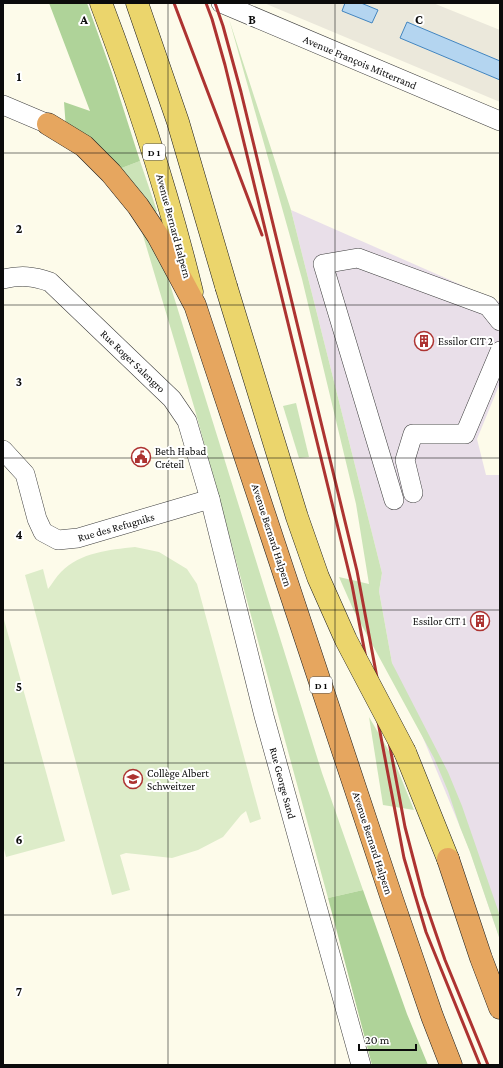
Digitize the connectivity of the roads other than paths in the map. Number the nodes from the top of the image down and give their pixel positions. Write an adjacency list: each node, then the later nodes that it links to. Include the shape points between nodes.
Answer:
1 (101, 3): 8 (main road, Avenue Bernard Halpern / D 1, via 155,156)
2 (137, 3): 15 (main road, bridge, via 178,122 297,517 318,577 346,640 405,752)
3 (226, 5): 5 (street, Avenue François Mitterrand)
4 (3, 105): 6 (street)
5 (500, 121)
6 (48, 124): 8 (highway, via 84,146 111,173 138,206 158,236)
7 (3, 279): 13 (street, Rue Roger Salengro, via 34,276 50,282 172,399 187,421)
8 (195, 305): 18 (highway, Avenue Bernard Halpern / D 1, via 392,899)
9 (500, 321): 14 (street, via 488,306 358,258 323,264)
10 (500, 351): 12 (street, via 465,434 413,434 405,460)
11 (3, 450): 13 (street, Rue des Refugniks, via 26,474 37,519 43,532 58,540 78,538)
12 (414, 493)
13 (210, 499): 17 (street, Rue George Sand, via 264,716)
14 (394, 500)
15 (448, 859): 16 (highway)
16 (500, 1008)
17 (361, 1065)
18 (451, 1065)

